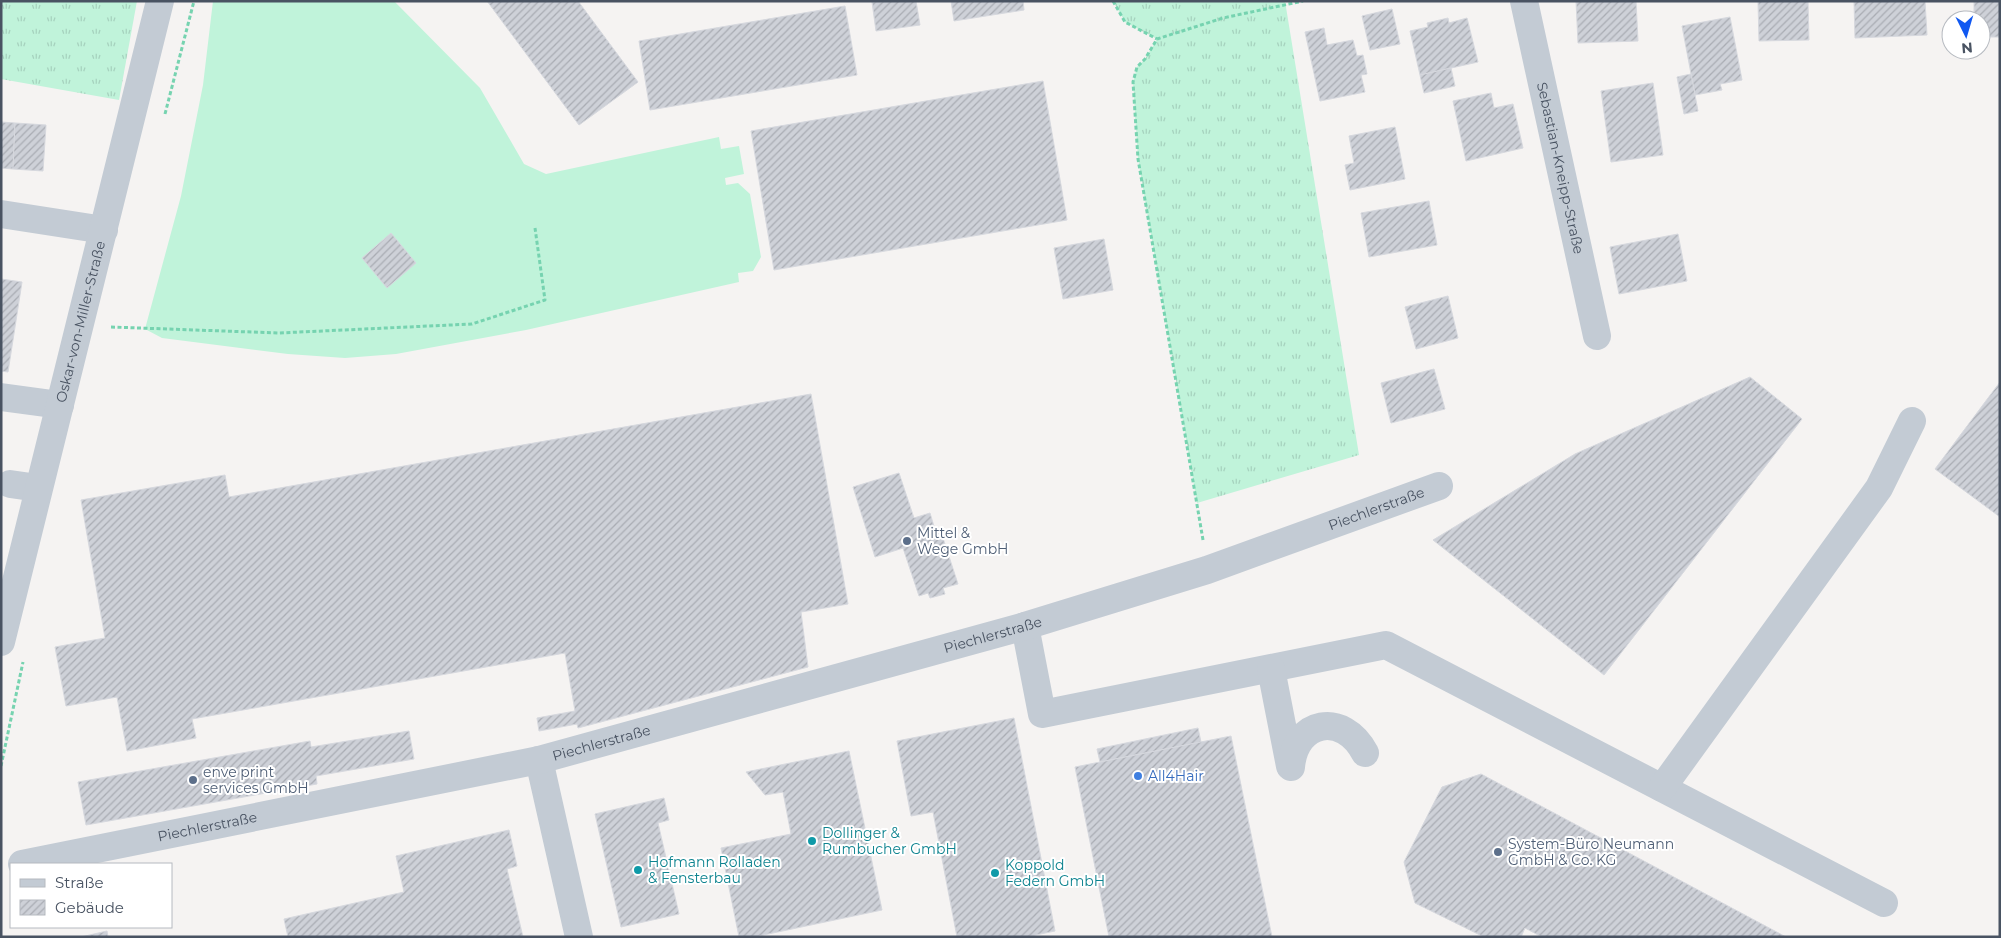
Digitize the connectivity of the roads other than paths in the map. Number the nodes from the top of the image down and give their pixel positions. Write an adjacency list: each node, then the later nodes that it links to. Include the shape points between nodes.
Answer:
1 (160, 1): 4 (street, Oskar-von-Miller-Straße)
2 (1524, 1): 5 (street, Sebastian-Kneipp-Straße)
3 (1, 214): 4 (street)
4 (104, 230): 7 (street, Oskar-von-Miller-Straße)
5 (1597, 336)
6 (1, 397): 7 (street)
7 (60, 405): 11 (street, Oskar-von-Miller-Straße)
8 (1912, 421): 18 (street, via 1879,488)
9 (10, 484): 11 (street)
10 (1439, 486): 13 (street, Piechlerstraße, via 1207,570)
11 (38, 488): 12 (street, Oskar-von-Miller-Straße)
12 (10, 564): 14 (street, Oskar-von-Miller-Straße)
13 (1025, 626): 15 (street, via 1042,714); 17 (street, Piechlerstraße)
14 (1, 642)
15 (1271, 669): 16 (street, via 1291,767 1297,744 1315,728 1334,727 1350,733); 18 (street, via 1386,645)
16 (1365, 753)
17 (539, 760): 19 (street, Piechlerstraße); 21 (street, Piechlerstraße)
18 (1662, 788): 20 (street)
19 (27, 863)
20 (1884, 903)
21 (579, 937)

